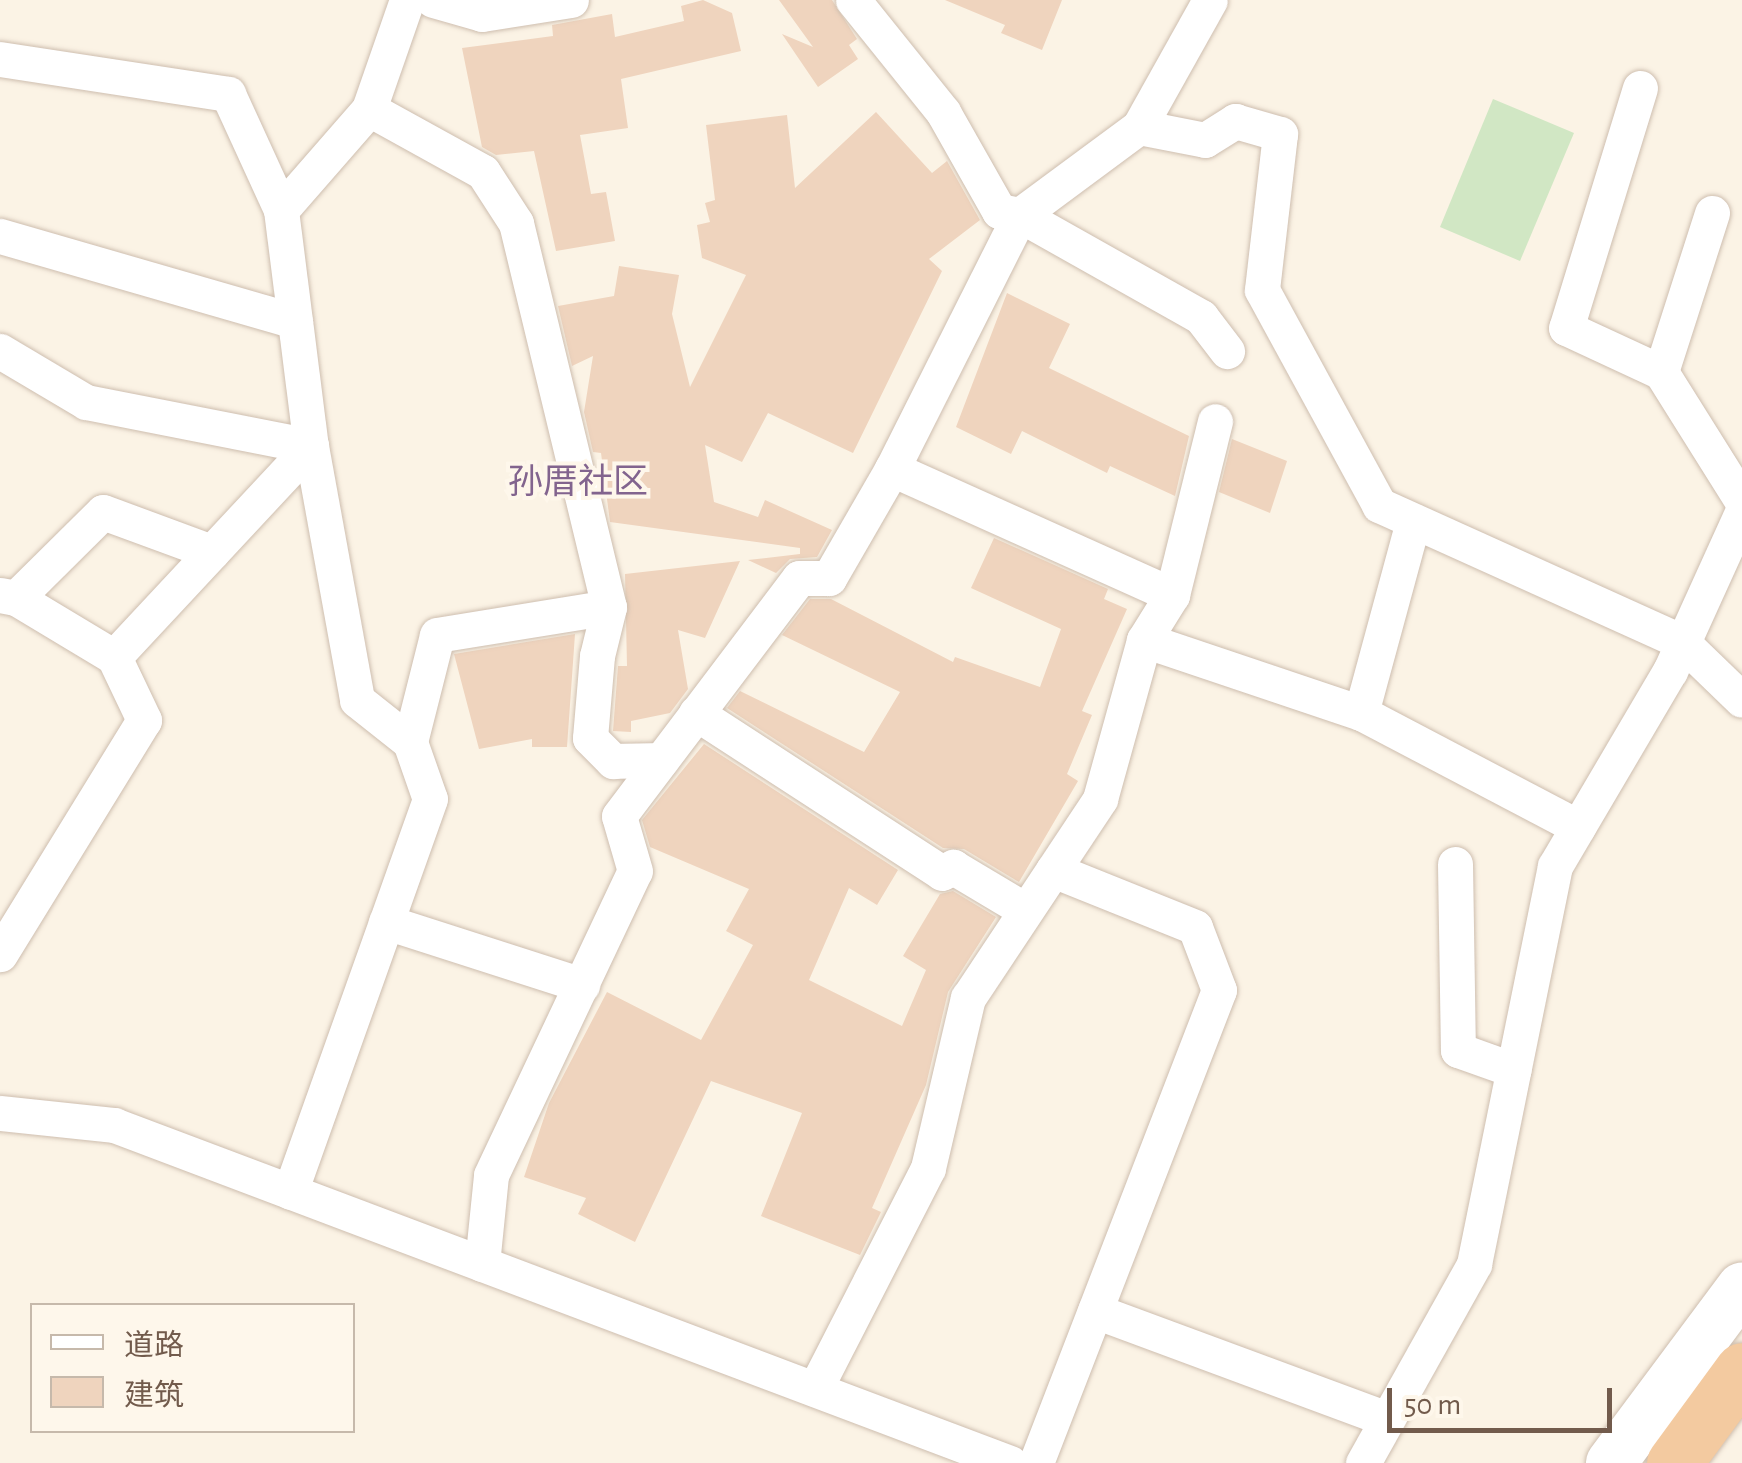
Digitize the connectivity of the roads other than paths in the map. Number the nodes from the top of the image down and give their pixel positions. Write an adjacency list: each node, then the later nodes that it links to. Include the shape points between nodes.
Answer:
1 (407, 0): 8 (street)
2 (432, 0): 3 (street, via 482,14)
3 (571, 0)
4 (853, 0): 12 (street, via 943,112 999,211)
5 (1210, 0): 9 (street)
6 (0, 59): 10 (street, via 228,94)
7 (1640, 88): 17 (street, via 1566,328)
8 (369, 109): 10 (street); 27 (street, via 484,172 516,223)
9 (1139, 127): 12 (street); 23 (street, via 1205,140 1235,121 1280,134 1262,290 1379,505)
10 (281, 210): 14 (street)
11 (1712, 213): 17 (street)
12 (1020, 215): 16 (street, via 1200,318); 20 (street)
13 (0, 236): 14 (street)
14 (296, 322): 19 (street)
15 (0, 351): 19 (street, via 86,402)
16 (1226, 351)
17 (1661, 372): 21 (street)
18 (1215, 421): 25 (street)
19 (312, 446): 24 (street); 34 (street, via 358,700)
20 (892, 469): 25 (street); 32 (street, via 829,578 799,578)
21 (1742, 501)
22 (1742, 512): 29 (street)
23 (1413, 521): 29 (street); 33 (street)
24 (212, 552): 26 (street, via 103,512); 30 (street)
25 (1172, 595): 28 (street)
26 (8, 596): 30 (street)
27 (609, 607): 34 (street, via 436,635); 35 (street, via 590,738 613,761)
28 (1144, 640): 33 (street); 38 (street, via 1100,799)
29 (1682, 642): 31 (street); 36 (street)
30 (114, 657): 41 (street, via 144,720)
31 (1742, 700)
32 (696, 713): 35 (street); 39 (street, via 942,873 953,866)
33 (1361, 714): 36 (street)
34 (410, 742): 40 (street, via 430,799)
35 (661, 760): 42 (street, via 619,816 636,872)
36 (1578, 827): 43 (street, via 1555,866)
37 (1455, 864): 43 (street, via 1458,1050)
38 (1053, 870): 39 (street); 48 (street, via 1195,927 1219,990)
39 (1025, 910): 50 (street, via 968,998 928,1168)
40 (386, 922): 42 (street); 45 (street)
41 (0, 954)
42 (582, 985): 46 (street, via 491,1176)
43 (1514, 1070): 51 (street, via 1474,1264)
44 (0, 1113): 45 (street, via 114,1126)
45 (290, 1192): 46 (street)
46 (482, 1264): 50 (street)
47 (1742, 1287): 55 (main road)
48 (1095, 1311): 51 (street); 53 (street)
49 (1742, 1370): 56 (highway)
50 (815, 1390): 52 (street)
51 (1387, 1419): 54 (street)
52 (1010, 1463)
53 (1036, 1463)
54 (1363, 1463)
55 (1611, 1463)
56 (1674, 1463)

